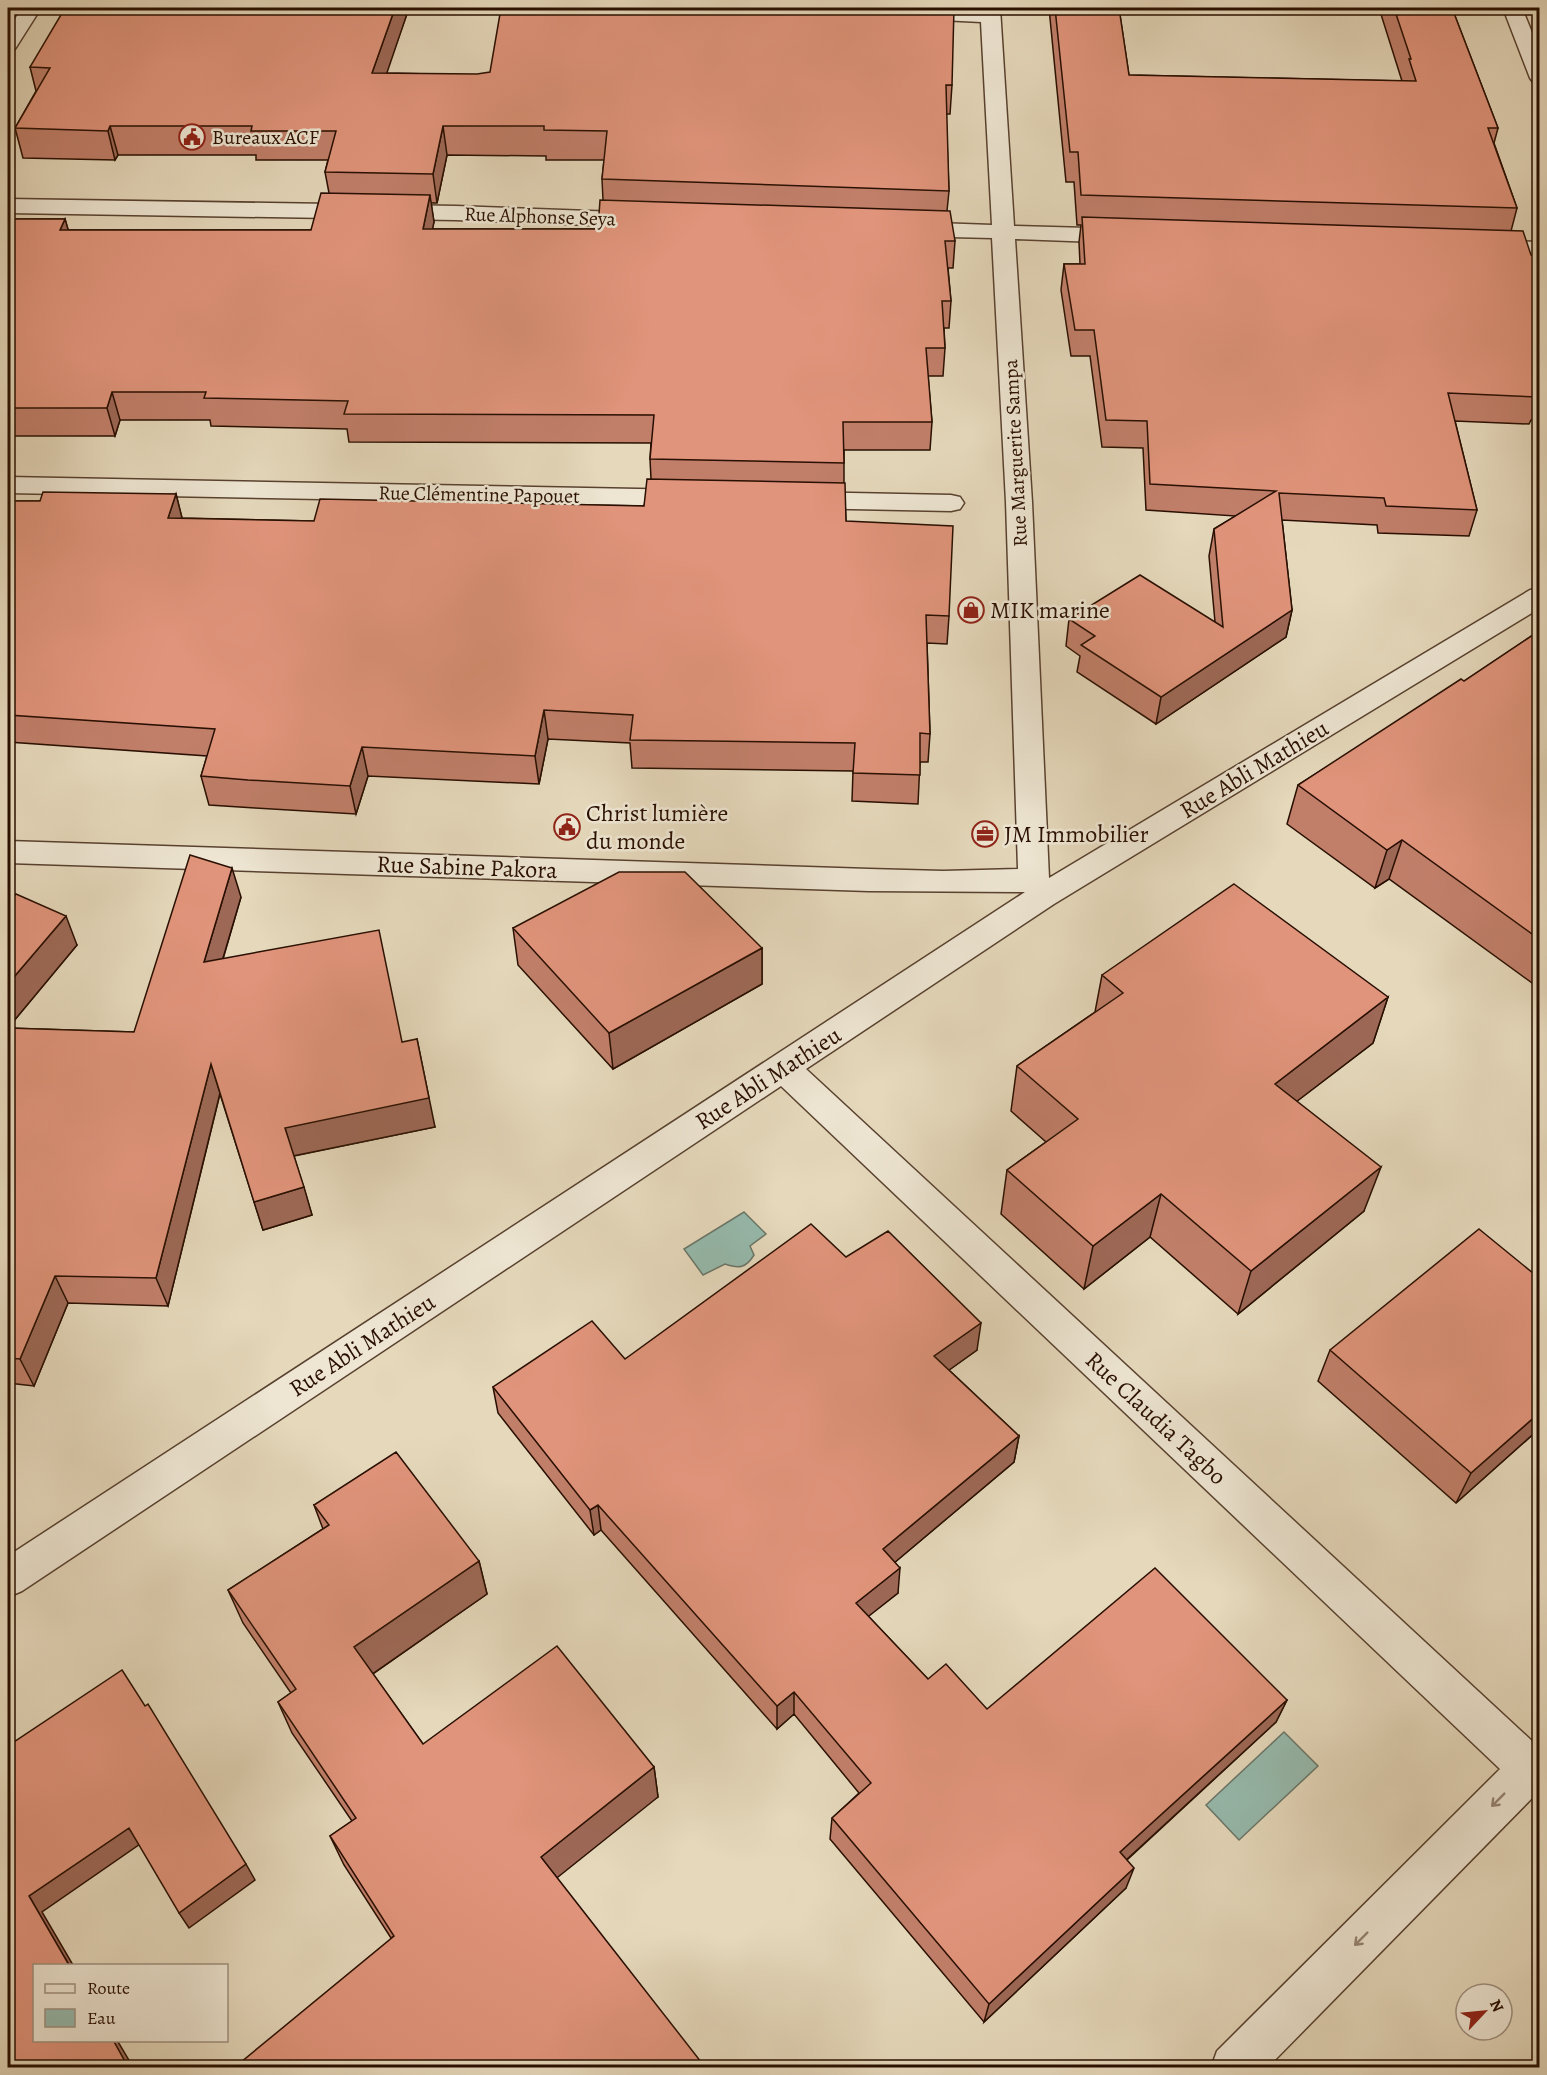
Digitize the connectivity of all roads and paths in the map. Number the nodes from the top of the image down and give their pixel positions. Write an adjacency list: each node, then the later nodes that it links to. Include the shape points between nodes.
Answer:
1 (31, 8): 5 (street)
2 (1512, 8): 6 (street)
3 (990, 12): 4 (street); 10 (street, Rue Marguerite Sampa)
4 (885, 14)
5 (8, 45)
6 (1539, 78)
7 (8, 206): 8 (street, Rue Alphonse Seya, via 456,213)
8 (669, 221)
9 (883, 228): 10 (street)
10 (1002, 232): 11 (street); 20 (street, Rue Marguerite Sampa)
11 (1145, 237)
12 (1468, 247): 13 (street)
13 (1539, 249)
14 (8, 484): 15 (street, Rue Clémentine Papouet)
15 (712, 498)
16 (772, 499): 17 (street)
17 (951, 503)
18 (1539, 596): 20 (street, Rue Abli Mathieu)
19 (8, 852): 20 (street, Rue Sabine Pakora)
20 (1039, 888): 21 (street, Rue Abli Mathieu)
21 (783, 1068): 22 (street, Rue Abli Mathieu); 23 (street, Rue Claudia Tagbo)
22 (8, 1578)
23 (1535, 1763): 24 (street, one-way to 24)
24 (1234, 2067)

